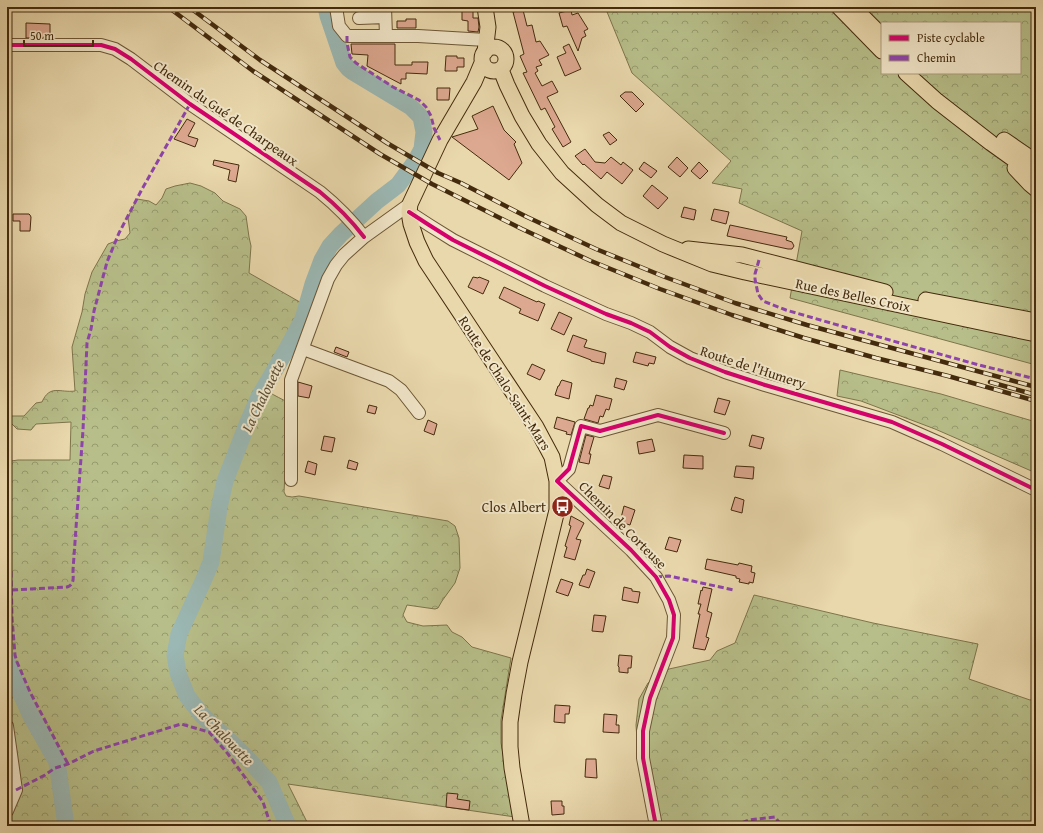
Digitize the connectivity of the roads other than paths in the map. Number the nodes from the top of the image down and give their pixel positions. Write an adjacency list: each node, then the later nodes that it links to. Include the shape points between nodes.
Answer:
1 (336, 7): 8 (street, via 338,26 347,36)
2 (486, 7): 11 (main road, Rue des Belles Croix)
3 (839, 7): 10 (main road)
4 (853, 7): 7 (main road)
5 (385, 12): 6 (street); 8 (street)
6 (359, 18)
7 (881, 35)
8 (386, 36): 11 (street, via 418,36)
9 (7, 45): 19 (street, Chemin du Gué de Charpeaux, via 101,45 115,50 320,192 336,205)
10 (881, 51)
11 (490, 53): 18 (main road, via 440,140); 20 (main road, Rue des Belles Croix, via 522,116 539,144 562,173 621,223 673,248)
12 (907, 74): 14 (main road)
13 (922, 74): 15 (main road, via 999,136)
14 (991, 143): 16 (main road); 17 (main road)
15 (1036, 162)
16 (1036, 175)
17 (1036, 189)
18 (410, 208): 19 (street); 27 (main road, Route de Chalo-Saint-Mars, via 411,224 426,261 536,427 552,457); 28 (street, Route de l'Humery, via 429,226 460,244 545,286 650,332 690,358 765,385 892,422)
19 (364, 237): 23 (street, via 344,254 328,278)
20 (713, 258): 21 (main road, Rue des Belles Croix, via 742,255 894,294); 22 (main road, Rue des Belles Croix, via 745,272)
21 (1036, 321)
22 (1036, 334)
23 (303, 350): 24 (street, via 389,381 401,390); 26 (street, via 291,380)
24 (419, 413)
25 (724, 433): 27 (street, via 658,415 600,432 581,426 569,469)
26 (291, 480)
27 (556, 481): 31 (main road, Route de Chalo-Saint-Mars, via 557,510 520,662 510,722 512,768); 32 (street, Chemin de Corteuse, via 631,550 656,577 674,615 673,638 650,698 643,731 643,758)
28 (1036, 490)
29 (7, 726): 30 (street, via 16,790)
30 (7, 811)
31 (522, 826)
32 (656, 826)

